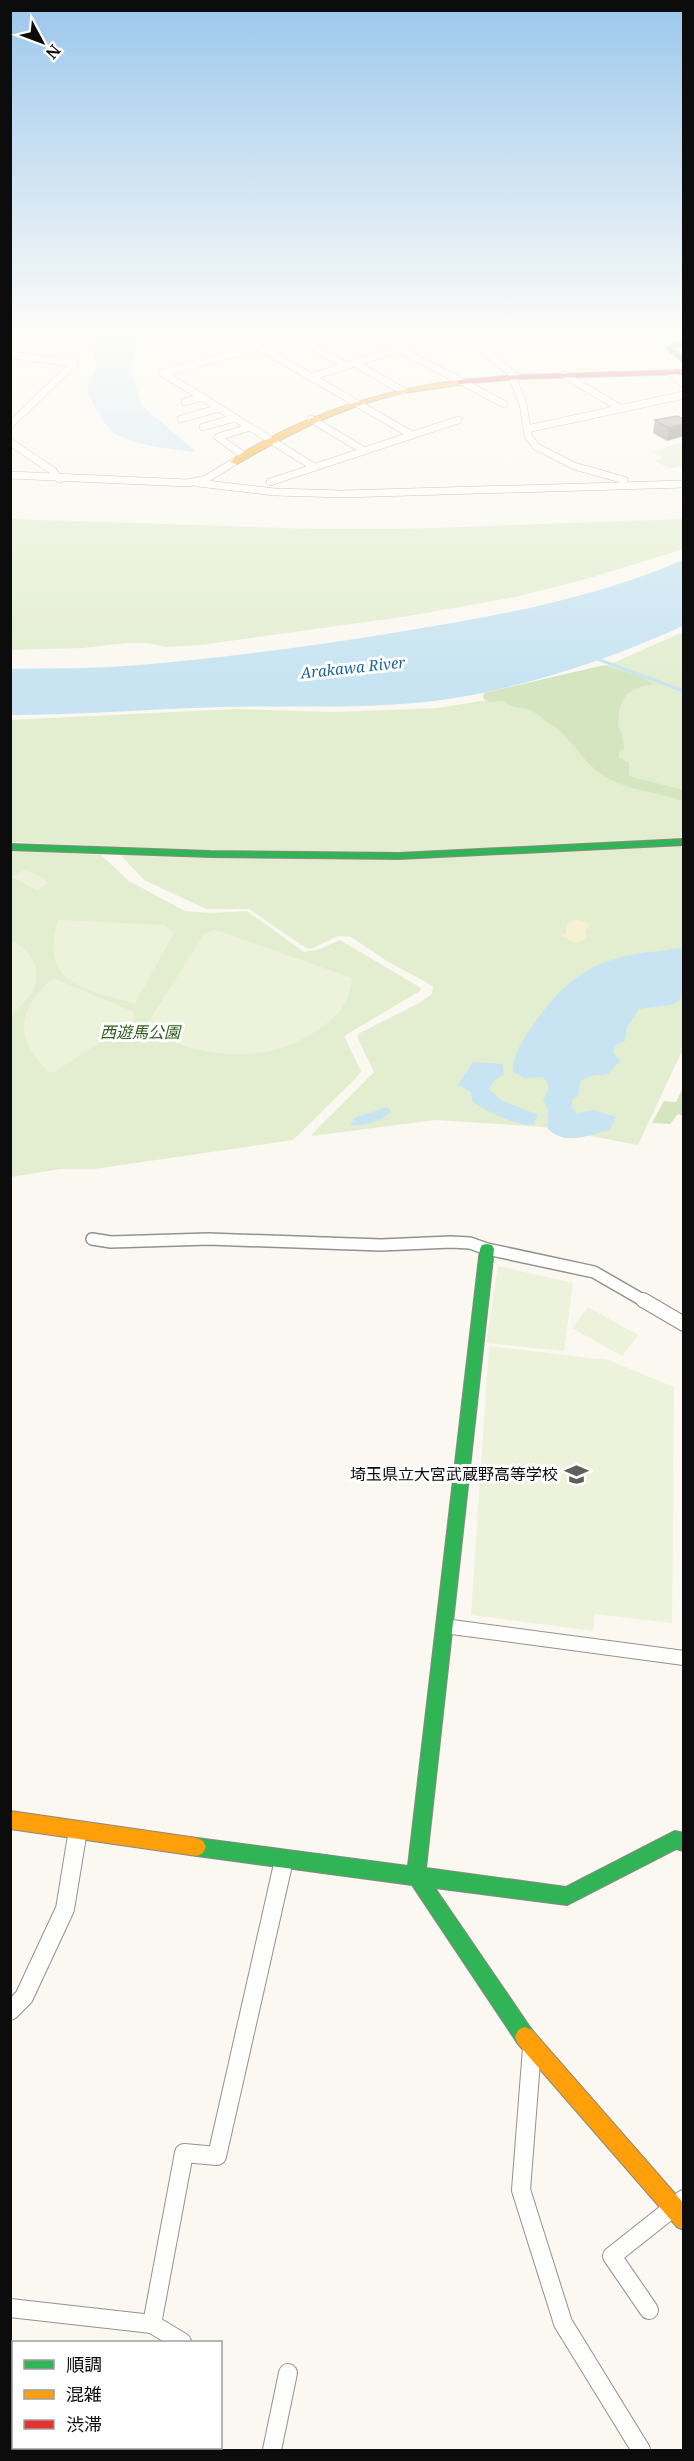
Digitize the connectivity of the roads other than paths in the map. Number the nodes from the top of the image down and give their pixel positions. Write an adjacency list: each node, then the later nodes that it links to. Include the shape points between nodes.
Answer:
1 (17, 447): 12 (street)
2 (227, 447): 9 (street)
3 (259, 447): 9 (street)
4 (281, 447): 10 (street)
5 (358, 447): 8 (street)
6 (373, 447): 8 (street)
7 (538, 447): 15 (street, via 597,474)
8 (363, 450): 10 (street)
9 (239, 459): 14 (street)
10 (314, 467): 13 (street)
11 (10, 475): 12 (street)
12 (59, 479): 14 (street)
13 (270, 482)
14 (198, 483): 15 (street, via 275,492 343,494)
15 (674, 484): 16 (street)
16 (684, 484)
17 (684, 842): 18 (street, via 399,856)
18 (10, 847)
19 (92, 1239): 20 (street, via 381,1245 451,1242)
20 (487, 1249): 21 (street, via 594,1272); 22 (street)
21 (684, 1324)
22 (444, 1626): 23 (street); 28 (street)
23 (684, 1658)
24 (10, 1820): 25 (street)
25 (78, 1830): 27 (street); 29 (street, via 65,1909 24,1997)
26 (684, 1842): 28 (street, via 675,1840 567,1896)
27 (284, 1860): 28 (street); 34 (street, via 217,2156 184,2153)
28 (416, 1875): 30 (street)
29 (10, 2011)
30 (532, 2046): 31 (street); 38 (street, via 521,2190 563,2323)
31 (680, 2209): 33 (street, via 612,2256)
32 (10, 2308): 34 (street)
33 (649, 2310)
34 (152, 2324): 35 (street)
35 (179, 2341)
36 (288, 2373): 37 (street)
37 (273, 2451)
38 (641, 2451)

